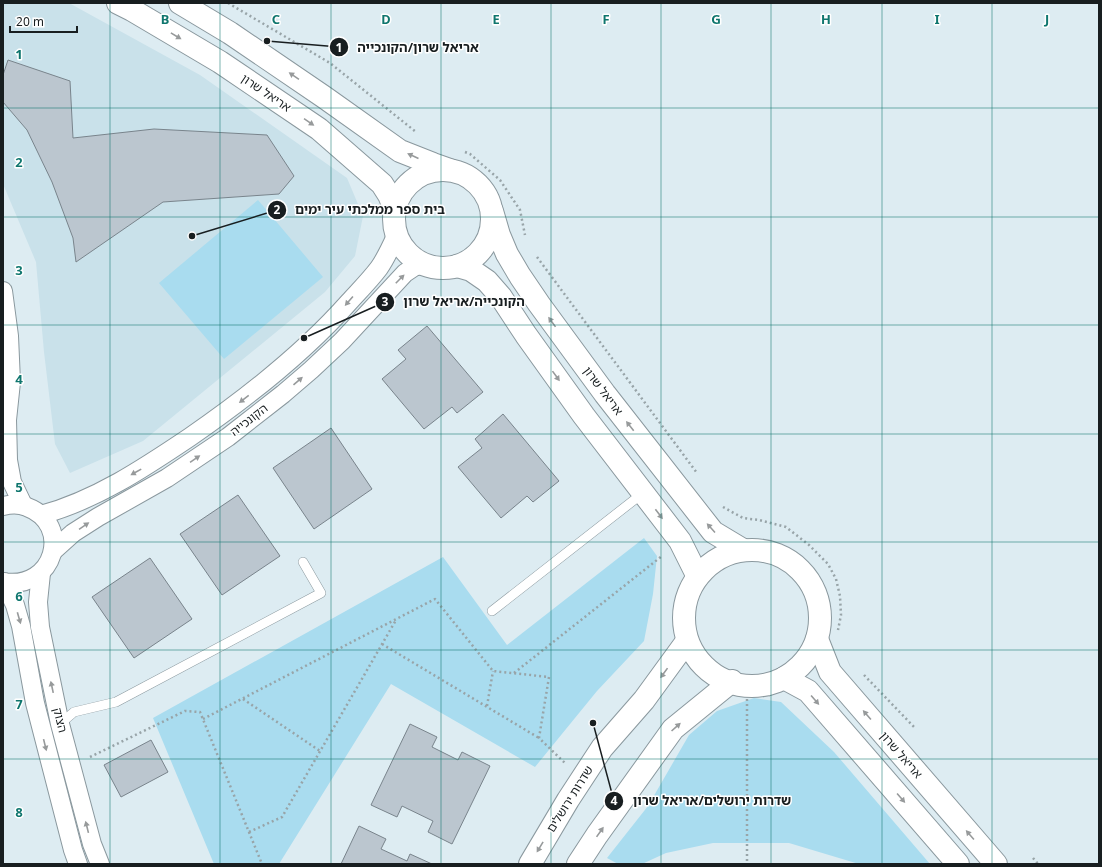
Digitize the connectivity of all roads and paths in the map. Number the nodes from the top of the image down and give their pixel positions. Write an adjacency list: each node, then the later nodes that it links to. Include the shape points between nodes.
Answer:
1 (118, 3): 4 (street, אריאל שרון, one-way to 4, via 220,62 319,129 382,184 390,195)
2 (180, 3): 3 (street, one-way to 2, via 400,151 237,38)
3 (450, 170): 4 (street, via 435,170 421,174 409,182 400,193); 5 (street, via 465,174 478,183 487,196)
4 (394, 207): 6 (street)
5 (492, 211): 8 (street, via 492,226 484,247); 16 (street, אריאל שרון, one-way to 5, via 713,532 538,304 507,254)
6 (396, 236): 7 (street, via 402,248); 14 (street, הקונכייה, one-way to 14, via 378,268 328,326 270,378 156,460 88,498 64,509)
7 (424, 264): 8 (street, via 440,268); 15 (street, הקונכייה, one-way to 7, via 73,533 167,478 228,437 321,361 405,273)
8 (457, 266): 10 (street, one-way to 10, via 471,270 501,297 584,416)
9 (3, 291): 11 (street, via 9,336 11,382 7,420 8,460 12,482)
10 (643, 493): 20 (street, one-way to 20, via 680,541); 22 (lane)
11 (23, 505): 12 (street); 14 (street)
12 (3, 506)
13 (723, 507): 24 (path, via 743,518 786,527 828,564 836,579 840,596 841,615)
14 (41, 515): 15 (street, via 48,522 52,532)
15 (53, 550): 19 (street, via 49,563)
16 (743, 550): 20 (street, via 725,553); 25 (street, via 766,552 780,557 804,574 818,602 820,616)
17 (666, 553): 30 (path)
18 (303, 562): 36 (lane, via 321,593 116,702 74,712)
19 (41, 573): 21 (street, via 24,582); 36 (street, הצוק, one-way to 19, via 40,626 38,602)
20 (697, 575): 26 (street, via 688,594 684,613)
21 (3, 582): 44 (street, הצוק, one-way to 44, via 15,605 21,626 35,703)
22 (492, 611)
23 (396, 620): 27 (path); 28 (path, via 435,599); 33 (path)
24 (838, 632)
25 (817, 639): 31 (street, via 809,659); 51 (street, אריאל שרון, one-way to 25, via 830,672)
26 (687, 641): 32 (street, via 701,663 713,674); 41 (street, שדרות ירושלים, one-way to 41, via 644,700 602,748)
27 (382, 644): 34 (path); 39 (path)
28 (493, 671): 30 (path); 34 (path)
29 (861, 671): 37 (path)
30 (514, 674): 38 (path, via 549,677)
31 (784, 678): 32 (street, via 766,684); 50 (street, one-way to 50, via 808,691)
32 (739, 683): 48 (street, one-way to 32, via 673,729); 49 (path)
33 (243, 698): 35 (path); 39 (path)
34 (486, 706): 38 (path)
35 (203, 719): 40 (path, via 200,712 185,711); 42 (path)
36 (60, 724): 40 (street, הצוק)
37 (914, 728)
38 (539, 738): 41 (path)
39 (320, 751): 42 (path, via 282,817)
40 (72, 766): 45 (street, הצוק, one-way to 40, via 92,844)
41 (581, 780): 47 (street, שדרות ירושלים, one-way to 47)
42 (249, 832): 46 (path)
43 (1033, 858): 52 (path)
44 (78, 864)
45 (100, 864)
46 (262, 864)
47 (530, 864)
48 (578, 864)
49 (747, 864)
50 (958, 864)
51 (996, 864)
52 (1038, 864)

